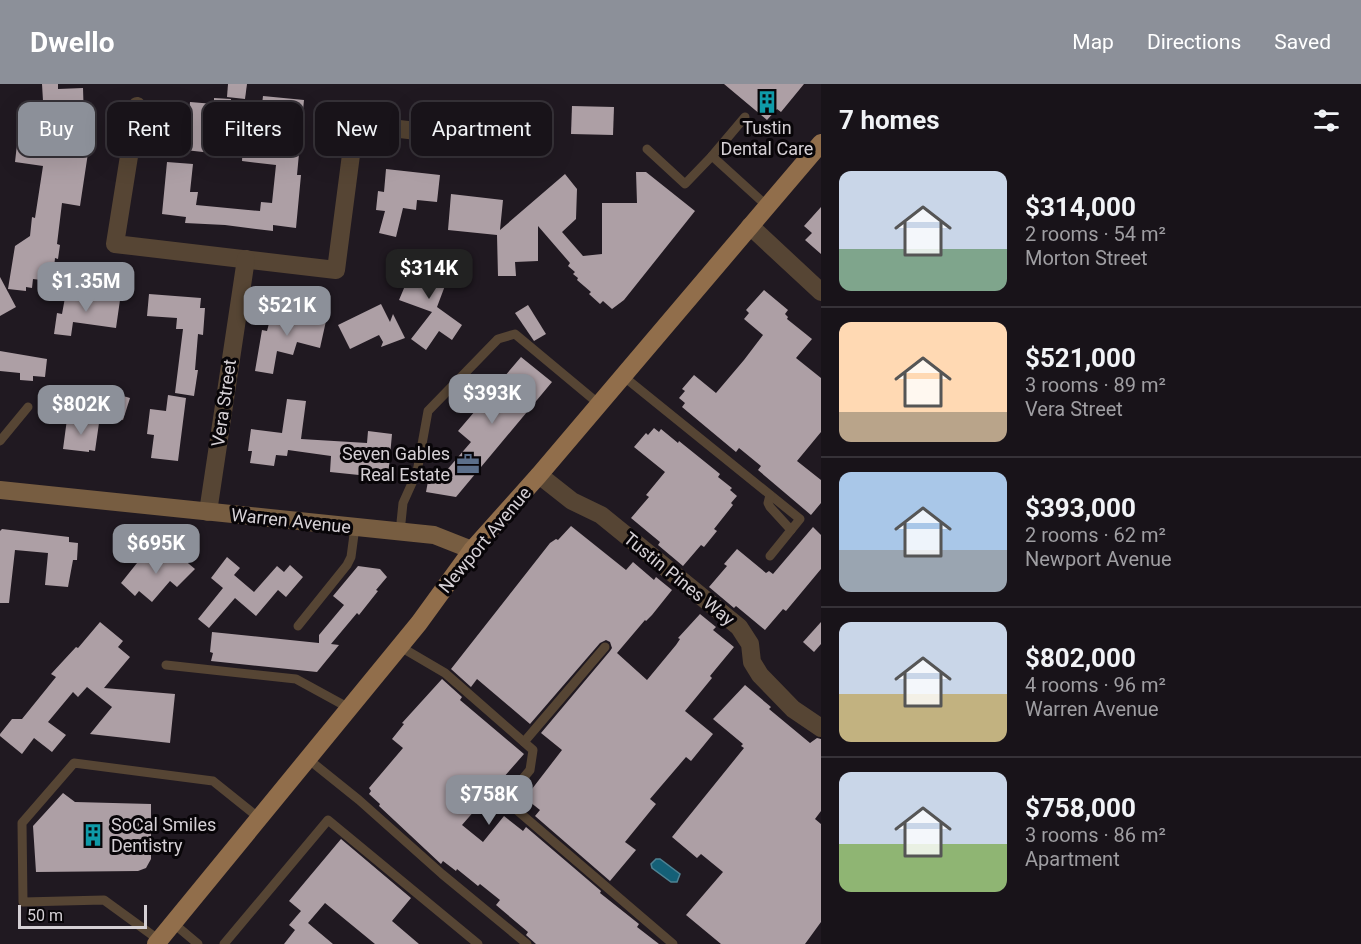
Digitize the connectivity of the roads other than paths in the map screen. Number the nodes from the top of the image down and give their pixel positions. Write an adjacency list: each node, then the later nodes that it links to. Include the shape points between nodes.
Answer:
1 (746, 117): 6 (lane)
2 (411, 130): 9 (street, via 355,124 336,270)
3 (821, 143): 7 (main road, Newport Avenue)
4 (647, 149): 6 (lane, via 685,184)
5 (129, 156): 9 (street, via 115,244)
6 (712, 156): 7 (lane)
7 (767, 206): 8 (main road, Newport Avenue)
8 (750, 226): 10 (street); 11 (main road, Newport Avenue)
9 (246, 259): 18 (street, Vera Street)
10 (821, 292)
11 (623, 375): 12 (main road, Newport Avenue); 17 (lane)
12 (599, 404): 15 (main road, Newport Avenue); 21 (lane, via 514,333 498,339 428,411 417,472 403,503)
13 (28, 407): 14 (lane)
14 (0, 441)
15 (539, 475): 22 (main road, Newport Avenue); 29 (street, Tustin Pines Way, via 572,501 601,515 739,627 750,644 752,662 760,675 793,709)
16 (0, 490): 18 (street, Warren Avenue)
17 (770, 495): 20 (lane, via 770,507); 20 (lane, via 800,519)
18 (208, 512): 19 (street, Warren Avenue)
19 (355, 527): 21 (street, Warren Avenue); 24 (lane, via 347,565)
20 (791, 530): 23 (lane)
21 (400, 532): 22 (street, Warren Avenue, via 434,536)
22 (472, 550): 25 (main road, Newport Avenue)
23 (770, 556)
24 (298, 626)
25 (399, 646): 28 (main road, Newport Avenue); 30 (lane, via 445,673)
26 (605, 647): 30 (lane)
27 (166, 665): 28 (lane, via 296,679)
28 (349, 708): 31 (main road, Newport Avenue)
29 (821, 728)
30 (524, 742): 39 (lane, via 533,750 530,771 505,800)
31 (308, 759): 32 (main road, Newport Avenue); 38 (lane)
32 (259, 818): 33 (main road, Newport Avenue); 34 (lane, via 213,781 74,763 22,823 23,902 104,900)
33 (173, 923): 34 (main road, Newport Avenue); 35 (lane)
34 (158, 942)
35 (198, 944)
36 (224, 944): 37 (lane, via 327,820)
37 (478, 944)
38 (527, 944)
39 (673, 944)

